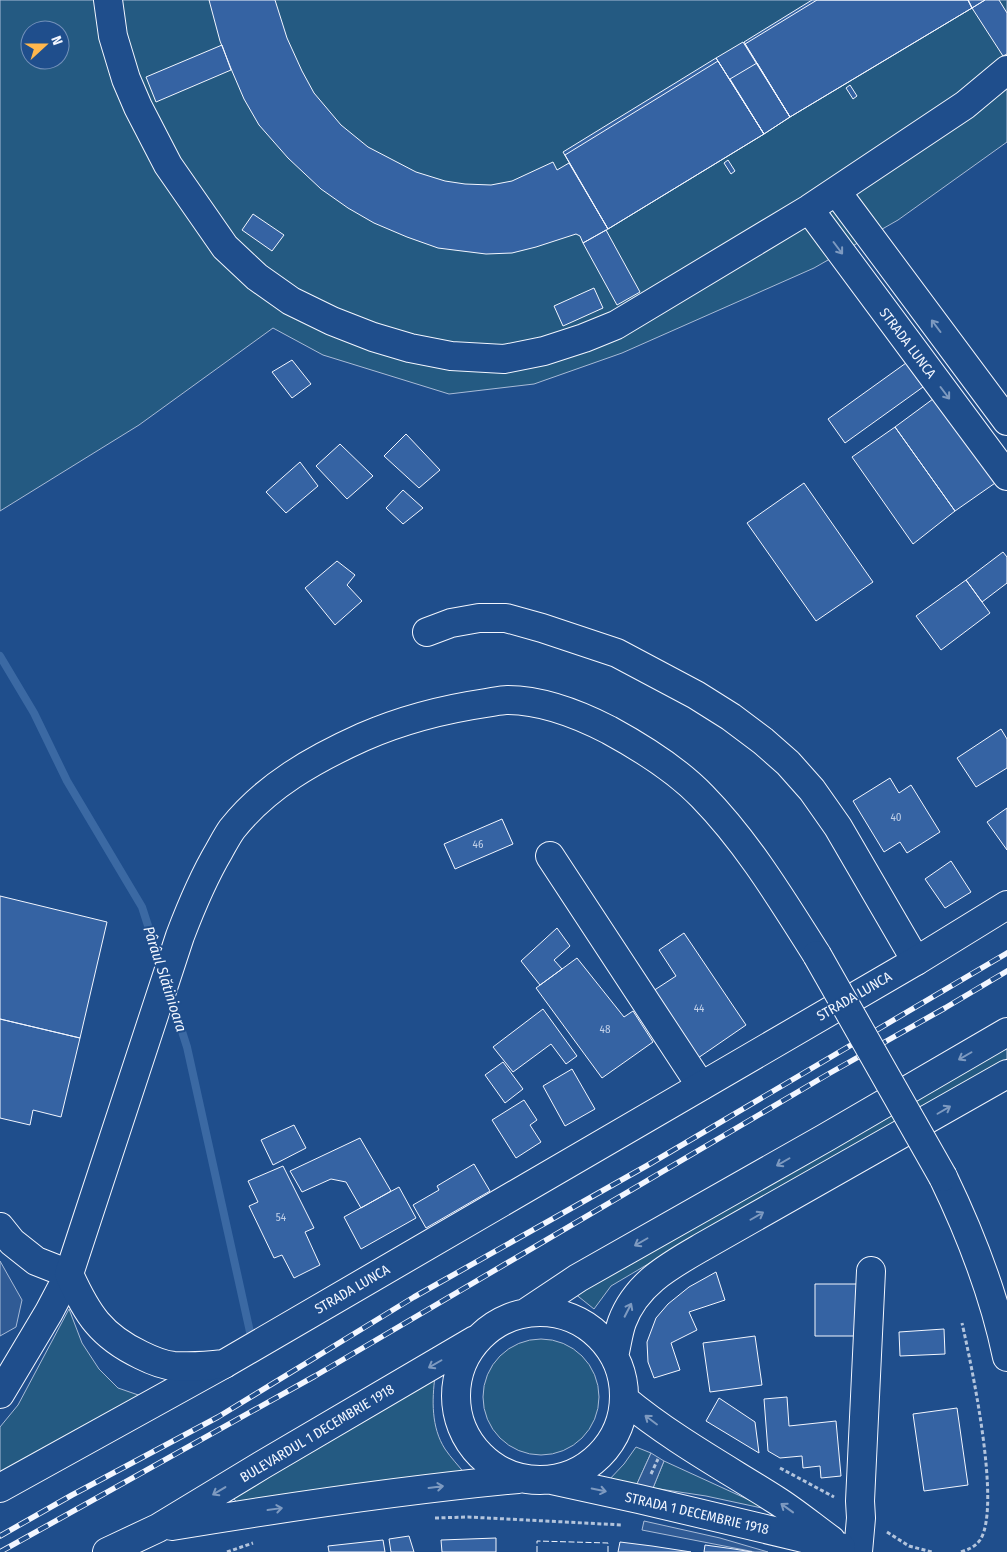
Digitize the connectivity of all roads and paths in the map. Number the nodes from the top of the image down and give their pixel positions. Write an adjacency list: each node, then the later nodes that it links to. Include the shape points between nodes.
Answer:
1 (108, 0): 4 (main road, via 113,36 138,107 168,165 225,247 257,277 291,300 373,337 451,356 504,359 544,351 616,325)
2 (1007, 70): 3 (main road, via 965,105)
3 (836, 191): 4 (main road); 5 (main road, one-way to 3)
4 (809, 209): 6 (main road, STRADA LUNCA, one-way to 6)
5 (1007, 421)
6 (1007, 476)
7 (427, 632): 10 (main road, via 479,618 506,618 542,628 617,653 731,717 788,763 812,790 838,827)
8 (550, 856): 13 (main road)
9 (1007, 905): 10 (main road, STRADA LUNCA)
10 (916, 960): 13 (main road, STRADA LUNCA)
11 (1007, 1032): 17 (main road, one-way to 17, via 578,1278)
12 (1007, 1074): 20 (main road, one-way to 12, via 625,1314 640,1291 656,1275)
13 (701, 1086): 22 (main road, STRADA LUNCA)
14 (0, 1226): 16 (main road, via 12,1242 36,1261)
15 (871, 1272): 32 (main road)
16 (69, 1274): 21 (main road, bridge, via 180,936 194,900 231,830 260,798 297,771 334,750 418,718 507,700 548,705 586,718 631,742 701,796 740,840 817,955 943,1177 982,1267); 22 (main road, via 94,1321 127,1348 172,1366); 23 (main road)
17 (527, 1312): 19 (main road, via 491,1326); 20 (main road, via 568,1316 587,1326)
18 (962, 1323): 39 (path, via 974,1375 988,1493 981,1538 972,1548)
19 (476, 1339): 27 (main road, via 461,1364 455,1393 459,1422 472,1448 494,1468); 33 (main road, BULEVARDUL 1 DECEMBRIE 1918, one-way to 33)
20 (614, 1356): 24 (main road)
21 (1007, 1357)
22 (224, 1364): 29 (main road, STRADA LUNCA)
23 (0, 1394)
24 (624, 1399): 25 (main road, one-way to 24); 28 (main road, via 618,1428 602,1453 580,1470)
25 (670, 1434): 30 (path); 35 (main road, one-way to 25)
26 (779, 1467): 32 (path, via 829,1494)
27 (521, 1479): 28 (main road); 33 (main road, BULEVARDUL 1 DECEMBRIE 1918, one-way to 27, via 422,1489)
28 (552, 1480): 30 (main road, STRADA 1 DECEMBRIE 1918, one-way to 30)
29 (0, 1488)
30 (639, 1498): 31 (path, via 630,1526 468,1517); 35 (main road, STRADA 1 DECEMBRIE 1918)
31 (428, 1518)
32 (861, 1518): 35 (main road); 38 (path, via 909,1546)
33 (158, 1528): 36 (main road, BULEVARDUL 1 DECEMBRIE 1918)
34 (258, 1542): 37 (path)
35 (850, 1550)
36 (107, 1552)
37 (227, 1552)
38 (932, 1552)
39 (961, 1552)

